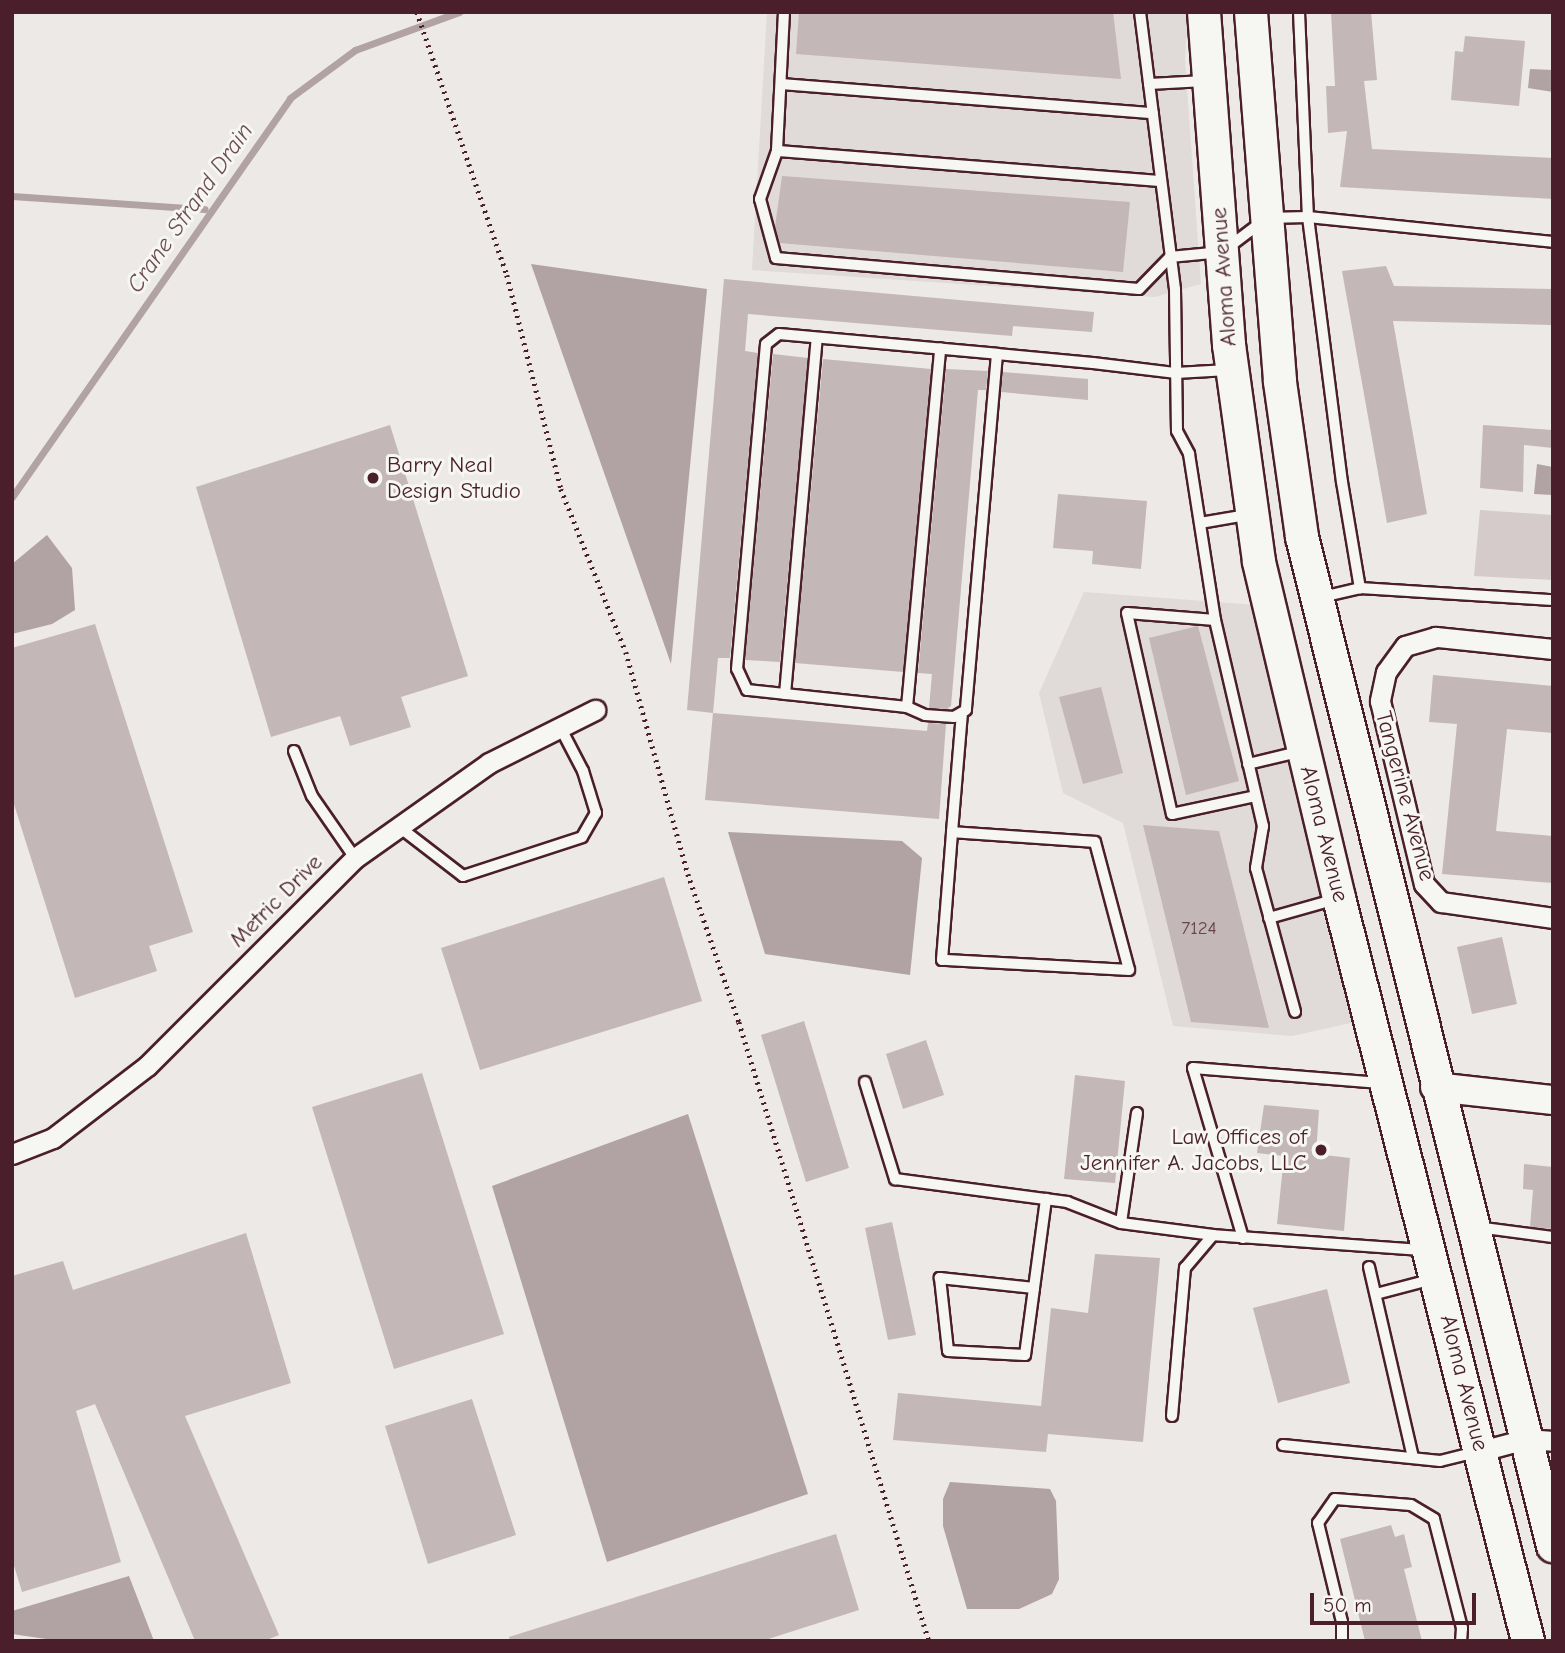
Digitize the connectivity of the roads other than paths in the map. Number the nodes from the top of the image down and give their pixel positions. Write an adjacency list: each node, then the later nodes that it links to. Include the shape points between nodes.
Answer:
1 (784, 12): 7 (lane)
2 (1140, 12): 8 (lane)
3 (1204, 12): 6 (main road, Aloma Avenue)
4 (1251, 12): 13 (main road, Aloma Avenue)
5 (1299, 12): 12 (lane)
6 (1209, 81): 8 (lane); 15 (main road, Aloma Avenue)
7 (781, 84): 9 (lane); 10 (lane)
8 (1149, 84): 9 (lane)
9 (1153, 113): 11 (lane)
10 (777, 151): 11 (lane); 16 (lane, via 760,199 776,258 1139,289)
11 (1161, 181): 16 (lane)
12 (1308, 217): 13 (lane); 14 (lane); 24 (lane)
13 (1267, 218): 15 (lane); 25 (main road, Aloma Avenue, via 1286,435)
14 (1553, 242)
15 (1222, 252): 16 (lane); 20 (main road, Aloma Avenue)
16 (1170, 257): 21 (lane)
17 (817, 338): 18 (lane); 29 (lane); 29 (lane, via 779,334 766,344 737,669 747,690)
18 (940, 349): 19 (lane); 30 (lane)
19 (997, 354): 21 (lane); 32 (lane, via 966,710)
20 (1232, 370): 21 (lane); 22 (main road, Aloma Avenue)
21 (1176, 373): 23 (lane, via 1177,431 1189,454)
22 (1251, 514): 23 (lane); 35 (main road, Aloma Avenue)
23 (1200, 523): 27 (lane)
24 (1360, 588): 25 (lane); 26 (lane)
25 (1314, 599): 38 (main road, Aloma Avenue)
26 (1553, 600)
27 (1215, 620): 36 (lane); 37 (lane, via 1127,613 1172,814)
28 (1553, 649): 44 (street, Tangerine Avenue, via 1436,637 1405,646 1386,672 1380,701 1424,884 1441,902)
29 (785, 694): 30 (lane)
30 (907, 707): 32 (lane, via 925,715 954,717)
31 (595, 710): 33 (street, Metric Drive)
32 (962, 713): 40 (lane)
33 (560, 727): 39 (street, Metric Drive, via 489,763); 39 (lane, via 583,771 596,813 582,837 463,876)
34 (294, 751): 41 (lane, via 312,796)
35 (1304, 751): 36 (lane); 38 (main road, via 1338,776); 42 (main road, Aloma Avenue)
36 (1248, 764): 37 (lane)
37 (1255, 796): 43 (lane, via 1263,826 1256,868)
38 (1367, 810): 48 (main road, Aloma Avenue)
39 (398, 826): 41 (street, Metric Drive)
40 (952, 832): 40 (lane, via 942,960 1129,970 1095,842)
41 (355, 858): 51 (street, Metric Drive, via 147,1066 53,1139)
42 (1339, 898): 43 (lane); 47 (main road, Aloma Avenue); 48 (main road, via 1356,909 1366,930 1398,1056 1412,1073)
43 (1269, 918): 45 (lane)
44 (1553, 918)
45 (1295, 1012)
46 (865, 1082): 52 (lane, via 895,1179)
47 (1388, 1083): 57 (lane, via 1193,1068); 58 (main road, Aloma Avenue)
48 (1435, 1087): 49 (street); 54 (main road, Aloma Avenue)
49 (1553, 1100)
50 (1137, 1113): 53 (lane)
51 (12, 1154)
52 (1046, 1199): 53 (lane, via 1067,1202); 60 (lane)
53 (1121, 1223): 55 (lane)
54 (1471, 1226): 56 (lane); 63 (main road, Aloma Avenue)
55 (1213, 1236): 57 (lane); 62 (lane, via 1185,1268)
56 (1553, 1237)
57 (1243, 1238): 58 (lane)
58 (1434, 1265): 61 (lane); 65 (main road, Aloma Avenue)
59 (1369, 1267): 61 (lane)
60 (1034, 1288): 60 (lane, via 1025,1355 948,1351 940,1278)
61 (1376, 1294): 66 (lane)
62 (1172, 1416)
63 (1539, 1440): 65 (street); 67 (main road, Aloma Avenue)
64 (1283, 1445): 66 (lane)
65 (1481, 1451): 66 (lane, via 1440,1461); 70 (main road, Aloma Avenue)
66 (1413, 1458)
67 (1553, 1546)
68 (1342, 1641): 69 (lane, via 1342,1622 1318,1523 1335,1499 1411,1505 1434,1520 1462,1628)
69 (1461, 1641)
70 (1528, 1641)

